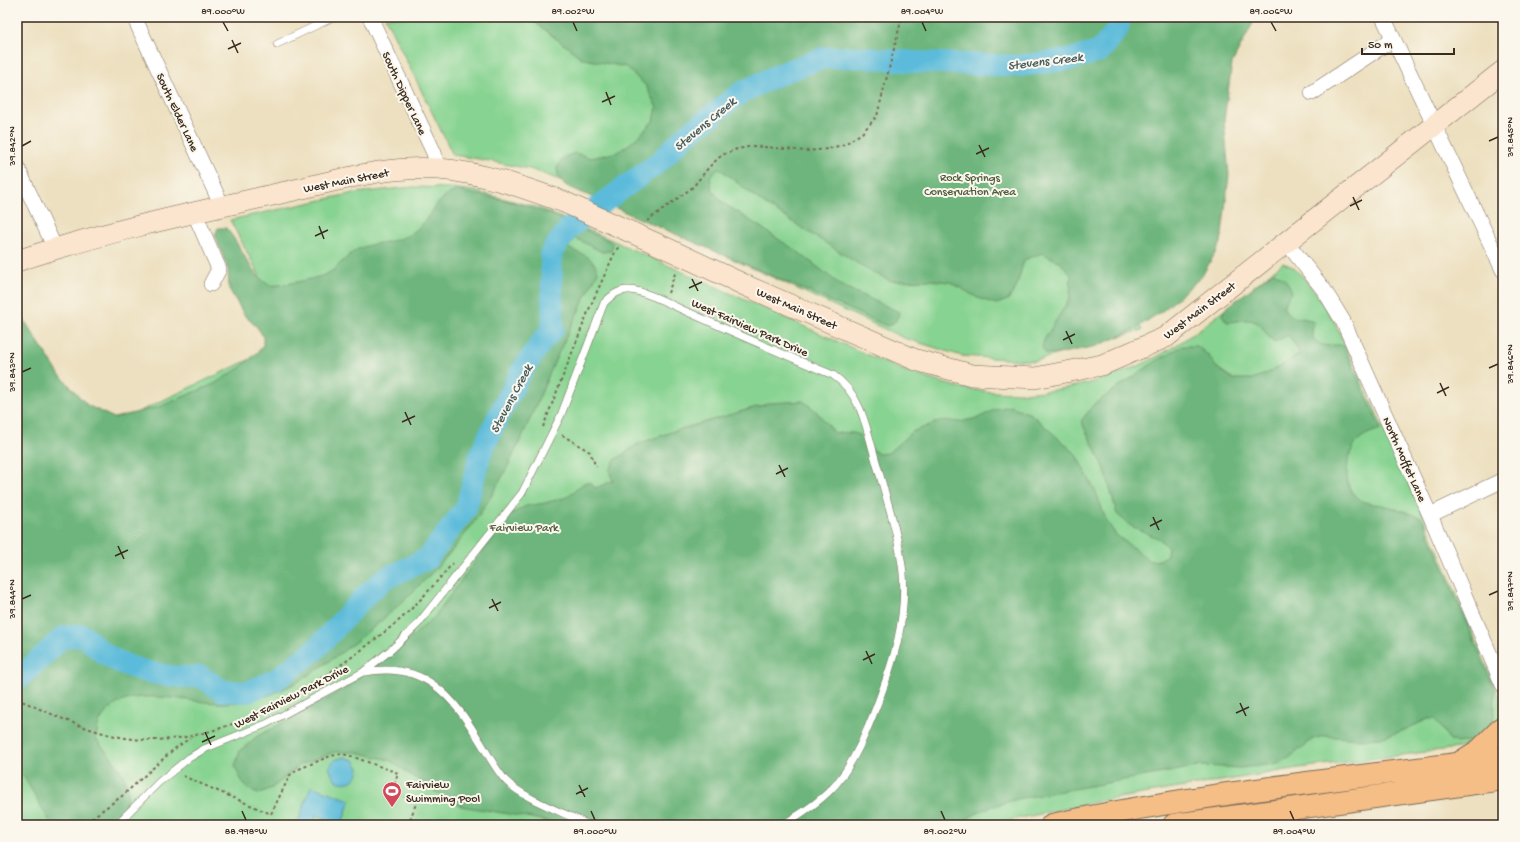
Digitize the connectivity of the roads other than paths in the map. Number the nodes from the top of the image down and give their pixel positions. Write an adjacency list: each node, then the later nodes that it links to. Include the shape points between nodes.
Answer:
1 (134, 17): 12 (street, South Elder Lane)
2 (334, 17): 6 (lane)
3 (370, 17): 11 (street, South Dipper Lane, via 434,154)
4 (1383, 17): 5 (street)
5 (1393, 39): 8 (street); 9 (street)
6 (277, 44)
7 (1503, 71): 9 (street, West Main Street)
8 (1312, 94)
9 (1434, 125): 14 (street, West Main Street); 17 (street)
10 (17, 167): 15 (street)
11 (438, 169): 12 (street, West Main Street, via 383,170); 14 (street, West Main Street, bridge, via 477,174 564,202 916,360 972,375 1035,378 1102,365 1166,337)
12 (222, 206): 13 (street, West Main Street)
13 (194, 212): 15 (street, West Main Street); 18 (street, via 219,269)
14 (1287, 243): 20 (street, North Moffet Lane, via 1324,290 1343,321)
15 (55, 248): 16 (street, West Main Street)
16 (17, 261)
17 (1503, 270)
18 (212, 284)
19 (1503, 480): 20 (street)
20 (1430, 515): 22 (street, North Moffet Lane)
21 (363, 672): 27 (lane, West Fairview Park Drive, via 266,724 204,749 172,771); 28 (lane, West Fairview Park Drive, via 392,669 407,672 441,689 464,715 505,780 516,790); 29 (lane, West Fairview Park Drive, via 405,637 430,610 519,498 553,431 604,304 615,294 628,289 636,290 833,375 844,383 852,392 865,422 894,528 903,573 904,604 893,661 867,731 850,765 836,784 800,814)
22 (1503, 685)
23 (1503, 727): 25 (main road, via 1480,750)
24 (1503, 758): 25 (main road)
25 (1458, 764): 30 (main road, via 1226,793)
26 (1503, 780): 31 (main road)
27 (116, 825)
28 (589, 825)
29 (782, 825)
30 (1052, 825)
31 (1174, 825)

